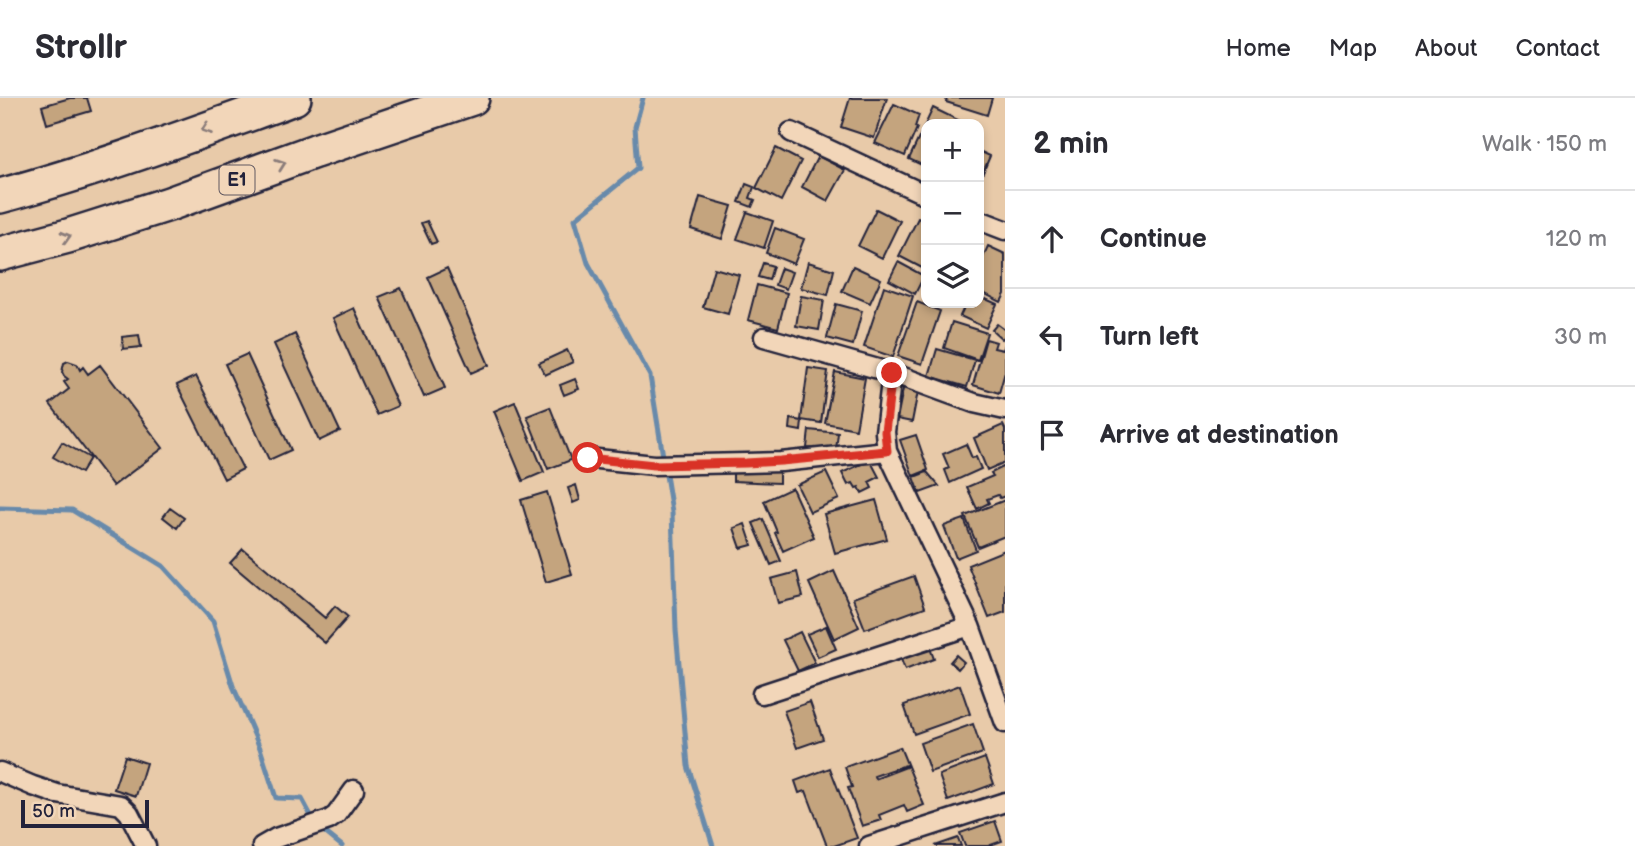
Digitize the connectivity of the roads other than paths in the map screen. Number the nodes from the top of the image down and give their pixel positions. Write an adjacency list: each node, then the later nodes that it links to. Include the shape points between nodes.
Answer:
1 (294, 98): 5 (highway, one-way to 5, via 61,180)
2 (472, 98): 8 (highway, E1, one-way to 2, via 169,204)
3 (791, 132): 4 (street)
4 (921, 193)
5 (0, 196)
6 (984, 221): 7 (street)
7 (1005, 230)
8 (0, 254)
9 (764, 337): 10 (street)
10 (892, 373): 11 (street); 12 (street)
11 (1005, 410)
12 (887, 451): 13 (street, via 662,465); 14 (street)
13 (588, 458)
14 (970, 626): 15 (street); 16 (street)
15 (762, 694)
16 (1005, 723)
17 (0, 772): 20 (street, via 57,794 121,805)
18 (354, 790): 21 (street, via 329,820)
19 (1005, 803): 22 (street)
20 (146, 846)
21 (262, 846)
22 (869, 846)

